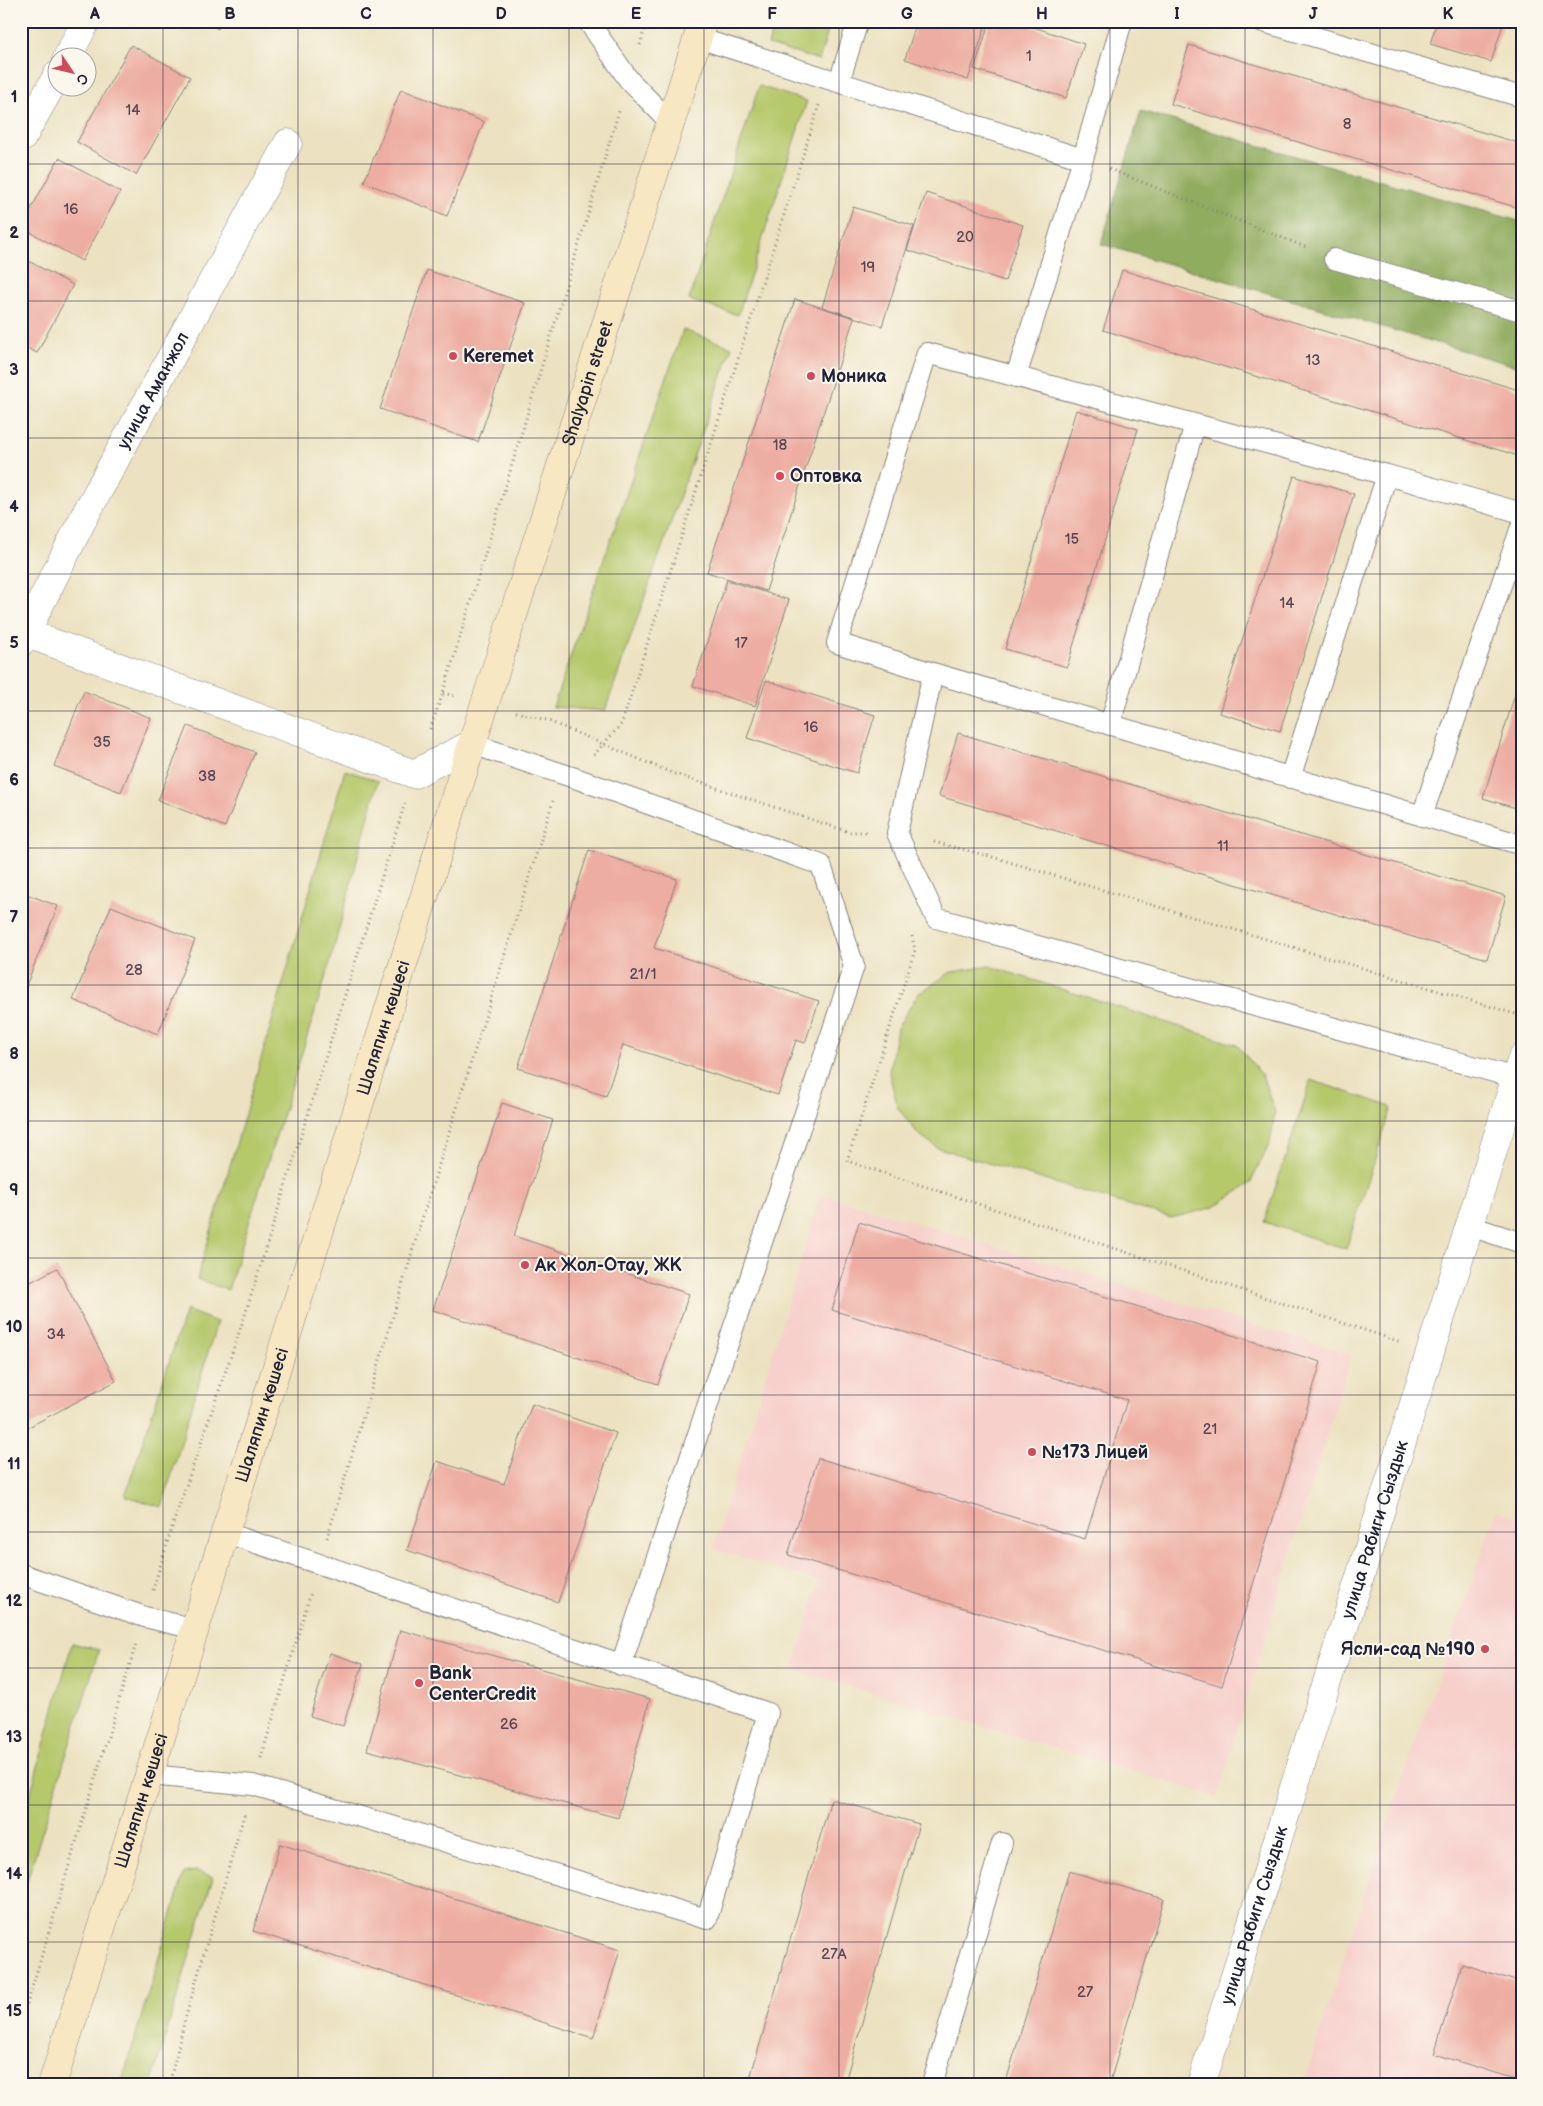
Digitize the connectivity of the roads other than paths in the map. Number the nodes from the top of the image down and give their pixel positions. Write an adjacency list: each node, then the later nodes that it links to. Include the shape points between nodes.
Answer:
1 (86, 21): 8 (street)
2 (588, 21): 12 (lane, via 629,80)
3 (858, 21): 9 (lane)
4 (1122, 21): 15 (lane)
5 (1260, 21): 6 (lane)
6 (1307, 28): 11 (lane)
7 (700, 29): 9 (lane); 12 (main road, Shalyapin street)
8 (71, 48)
9 (833, 80): 15 (lane)
10 (48, 92): 13 (street)
11 (1522, 97)
12 (670, 122): 26 (main road, Shalyapin street)
13 (22, 138)
14 (288, 143): 23 (street, улица Аманжол, via 84,516)
15 (1083, 159): 18 (lane)
16 (1334, 259): 17 (lane)
17 (1522, 312)
18 (1016, 377): 19 (lane); 24 (lane, via 927,353 837,643)
19 (1195, 424): 20 (lane); 25 (lane)
20 (1387, 475): 21 (lane); 27 (lane)
21 (1522, 514)
22 (1522, 524): 28 (lane)
23 (23, 638): 26 (street, via 414,774)
24 (933, 673): 25 (lane); 30 (lane, via 897,833 936,918)
25 (1110, 725): 27 (lane)
26 (472, 744): 33 (main road, Шаляпин көшесі); 36 (lane, via 821,865 854,966)
27 (1290, 778): 28 (lane)
28 (1422, 816): 29 (lane)
29 (1522, 845)
30 (1519, 1068): 31 (street, улица Рабиги Сыздык)
31 (1470, 1226): 32 (lane); 41 (street, улица Рабиги Сыздык)
32 (1522, 1243)
33 (226, 1533): 35 (main road, Шаляпин көшесі); 36 (lane)
34 (21, 1574): 35 (lane, via 145,1617)
35 (195, 1629): 37 (main road, Шаляпин көшесі)
36 (621, 1664): 37 (lane, via 768,1712 707,1919 253,1785)
37 (150, 1775): 39 (main road, Шаляпин көшесі)
38 (1002, 1843): 40 (lane)
39 (52, 2085)
40 (932, 2085)
41 (1201, 2085)

